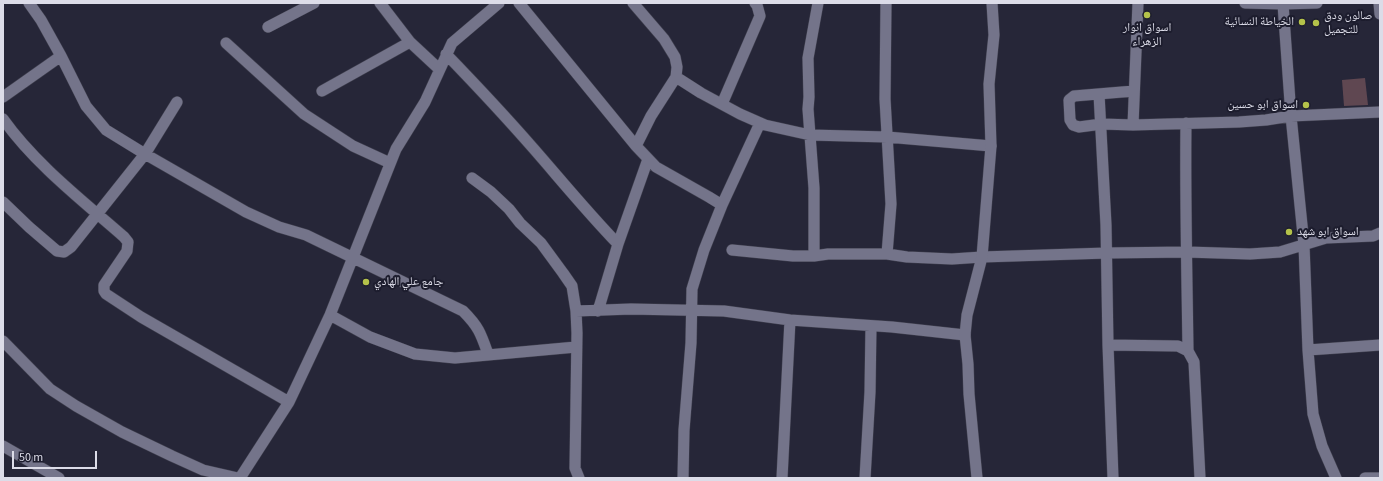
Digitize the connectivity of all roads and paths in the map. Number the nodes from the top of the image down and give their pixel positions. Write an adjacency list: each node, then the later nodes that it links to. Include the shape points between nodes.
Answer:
1 (29, 3): 21 (street)
2 (314, 3): 17 (street)
3 (380, 3): 18 (street)
4 (499, 3): 20 (street, via 452,43)
5 (519, 3): 39 (street)
6 (755, 3): 29 (street, via 760,16)
7 (818, 3): 37 (street, via 808,58)
8 (886, 3): 38 (street)
9 (992, 3): 40 (street, via 994,35 989,84)
10 (1138, 3): 25 (street)
11 (1245, 3): 15 (street)
12 (1317, 3): 15 (street)
13 (1379, 3): 16 (street)
14 (635, 4): 23 (street, via 664,39 675,57)
15 (1282, 4): 31 (street)
16 (1380, 14)
17 (268, 27)
18 (410, 42): 22 (street); 24 (street)
19 (226, 43): 43 (street, via 304,114 353,146)
20 (446, 54): 22 (street); 49 (street)
21 (61, 56): 27 (street); 41 (street, via 92,115 106,130)
22 (439, 68): 43 (street, via 425,102)
23 (676, 77): 29 (street); 39 (street, via 650,116)
24 (322, 91)
25 (1134, 91): 26 (street); 36 (street)
26 (1099, 94): 35 (street); 35 (street, via 1074,96 1069,100 1068,106 1073,125 1079,127)
27 (3, 97)
28 (177, 102): 41 (street)
29 (722, 104): 33 (street)
30 (1380, 112): 31 (street)
31 (1291, 116): 34 (street, via 1259,121); 50 (street)
32 (3, 119): 47 (street, via 50,172)
33 (760, 123): 37 (street); 46 (street)
34 (1186, 123): 36 (street); 52 (street)
35 (1102, 124): 36 (street); 53 (street)
36 (1133, 125)
37 (810, 135): 38 (street); 55 (street, via 814,188)
38 (887, 137): 40 (street); 54 (street, via 891,204)
39 (636, 146): 42 (street)
40 (991, 146): 57 (street)
41 (145, 154): 47 (street); 56 (street, via 246,212)
42 (648, 159): 46 (street, via 656,167); 49 (street)
43 (390, 163): 56 (street)
44 (472, 178): 60 (street, via 491,192 541,243 572,286)
45 (3, 202): 47 (street, via 57,251 64,252)
46 (722, 205): 58 (street, via 692,289)
47 (98, 214): 72 (street, via 128,242 127,251 104,285 106,294 141,317)
48 (1380, 233): 50 (street, via 1373,236 1326,238)
49 (618, 244): 59 (street)
50 (1304, 244): 52 (street, via 1280,252); 69 (street)
51 (732, 250): 55 (street)
52 (1187, 252): 53 (street); 70 (street)
53 (1107, 253): 57 (street); 66 (street)
54 (887, 254): 55 (street); 57 (street, via 952,259)
55 (814, 256)
56 (354, 257): 61 (street); 71 (street, via 463,311 475,323)
57 (982, 257): 64 (street, via 967,315)
58 (692, 309): 59 (street); 62 (street); 77 (street)
59 (598, 311): 60 (street)
60 (576, 312): 68 (street)
61 (330, 315): 71 (street, via 370,337 415,354 455,358); 72 (street)
62 (790, 320): 63 (street); 78 (street)
63 (871, 326): 64 (street); 79 (street)
64 (965, 335): 80 (street)
65 (3, 341): 75 (street, via 50,389 76,406 122,432 203,470)
66 (1108, 345): 70 (street, via 1178,346); 81 (street)
67 (1380, 345): 69 (street)
68 (576, 347): 71 (street); 76 (street, via 576,468)
69 (1308, 350): 83 (street, via 1313,414 1322,446)
70 (1188, 351): 82 (street, via 1194,362)
71 (488, 354)
72 (289, 402): 75 (street)
73 (3, 446): 74 (street)
74 (59, 478)
75 (239, 478)
76 (579, 478)
77 (683, 478)
78 (782, 478)
79 (865, 478)
80 (977, 478)
81 (1113, 478)
82 (1200, 478)
83 (1336, 478)
84 (1365, 478): 85 (street)
85 (1380, 478)

